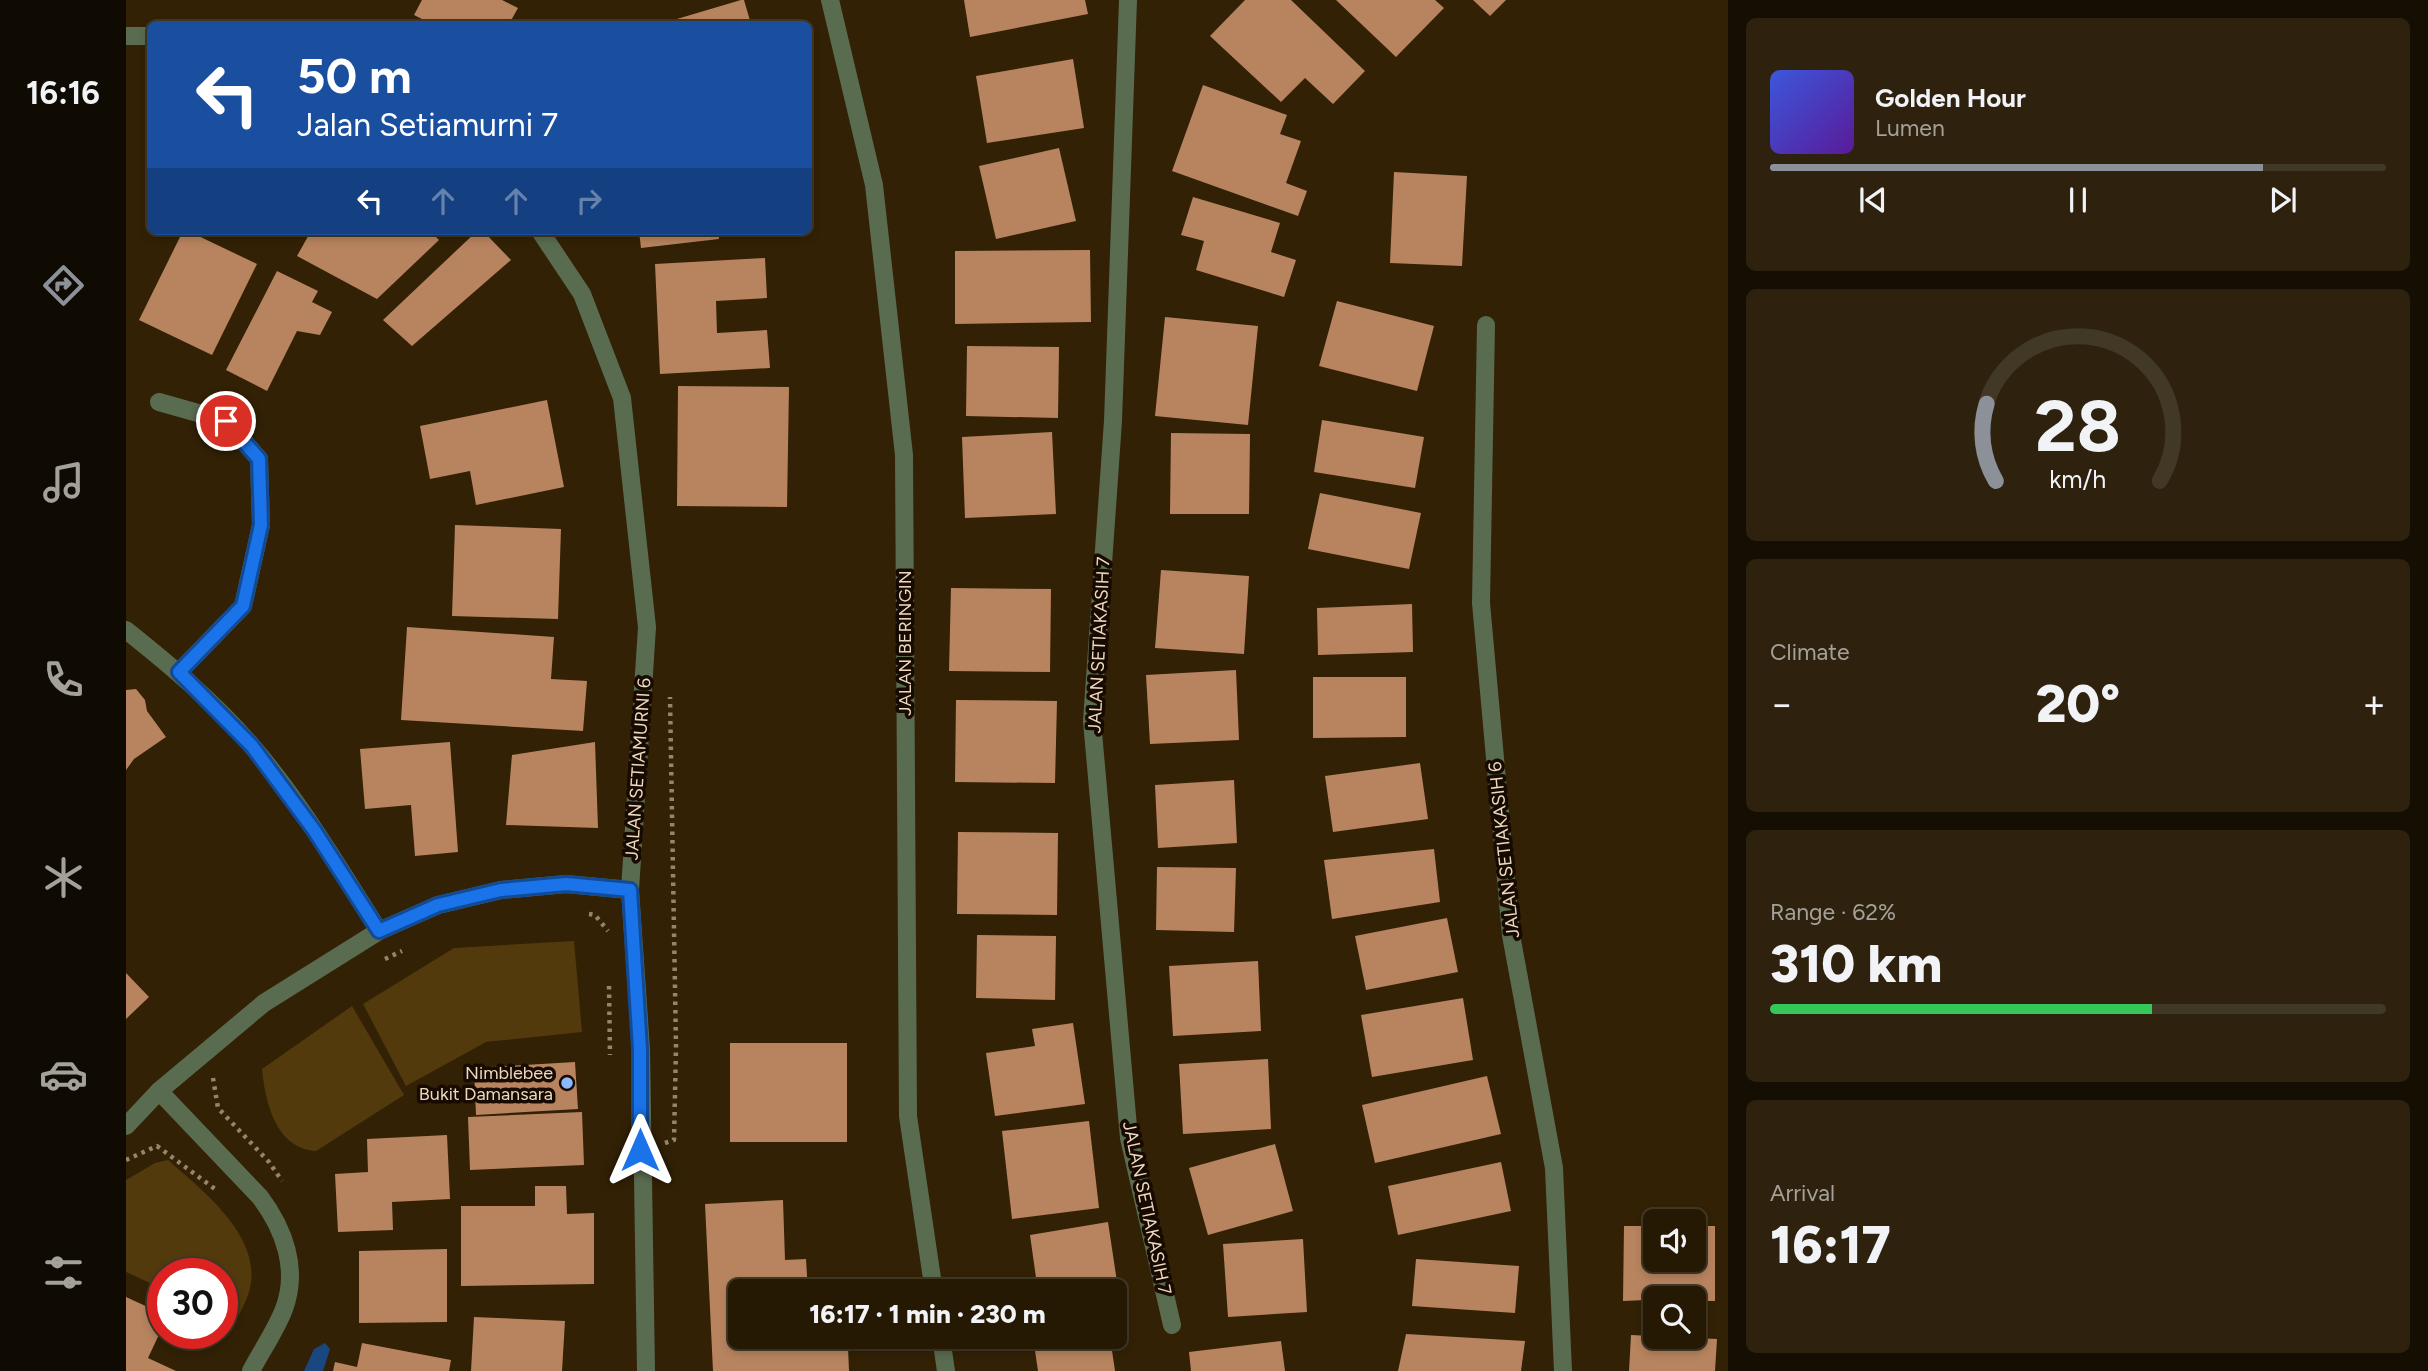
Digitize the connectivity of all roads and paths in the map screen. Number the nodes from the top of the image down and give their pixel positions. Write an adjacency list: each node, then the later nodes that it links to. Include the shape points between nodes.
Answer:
1 (830, 0): 26 (street, JALAN BERINGIN, via 874,185 904,455 908,1116)
2 (1129, 1): 27 (street, JALAN SETIAKASIH 7, via 1113,421 1092,721 1129,1138)
3 (126, 36): 4 (street)
4 (147, 36)
5 (543, 235): 11 (street, JALAN SETIAMURNI 6, via 582,294 622,398 647,627)
6 (1486, 325): 32 (street, JALAN SETIAKASIH 6, via 1481,603 1511,934 1554,1168)
7 (159, 402): 9 (street, via 226,421 259,459 261,525 243,606)
8 (126, 629): 9 (street)
9 (179, 672): 13 (street, via 252,746 314,830)
10 (670, 685): 22 (path, via 674,1140)
11 (630, 890): 13 (street, via 566,884 501,890 438,905); 22 (street, JALAN SETIAMURNI 6, via 640,1049)
12 (586, 913): 14 (path, via 595,915 607,931)
13 (379, 931): 20 (street, via 264,1003)
14 (608, 944)
15 (409, 948): 16 (path)
16 (376, 964)
17 (609, 986): 18 (path)
18 (610, 1055)
19 (213, 1074): 25 (path, via 218,1108 284,1184)
20 (159, 1091): 21 (street); 25 (street)
21 (126, 1126)
22 (640, 1150): 30 (street, JALAN SETIAMURNI 6)
23 (126, 1160): 24 (path, via 157,1146)
24 (219, 1192)
25 (260, 1197): 29 (street, via 287,1246 291,1276 285,1308)
26 (932, 1279)
27 (1172, 1325)
28 (943, 1349): 31 (street)
29 (251, 1371)
30 (646, 1371)
31 (946, 1371)
32 (1563, 1371)

